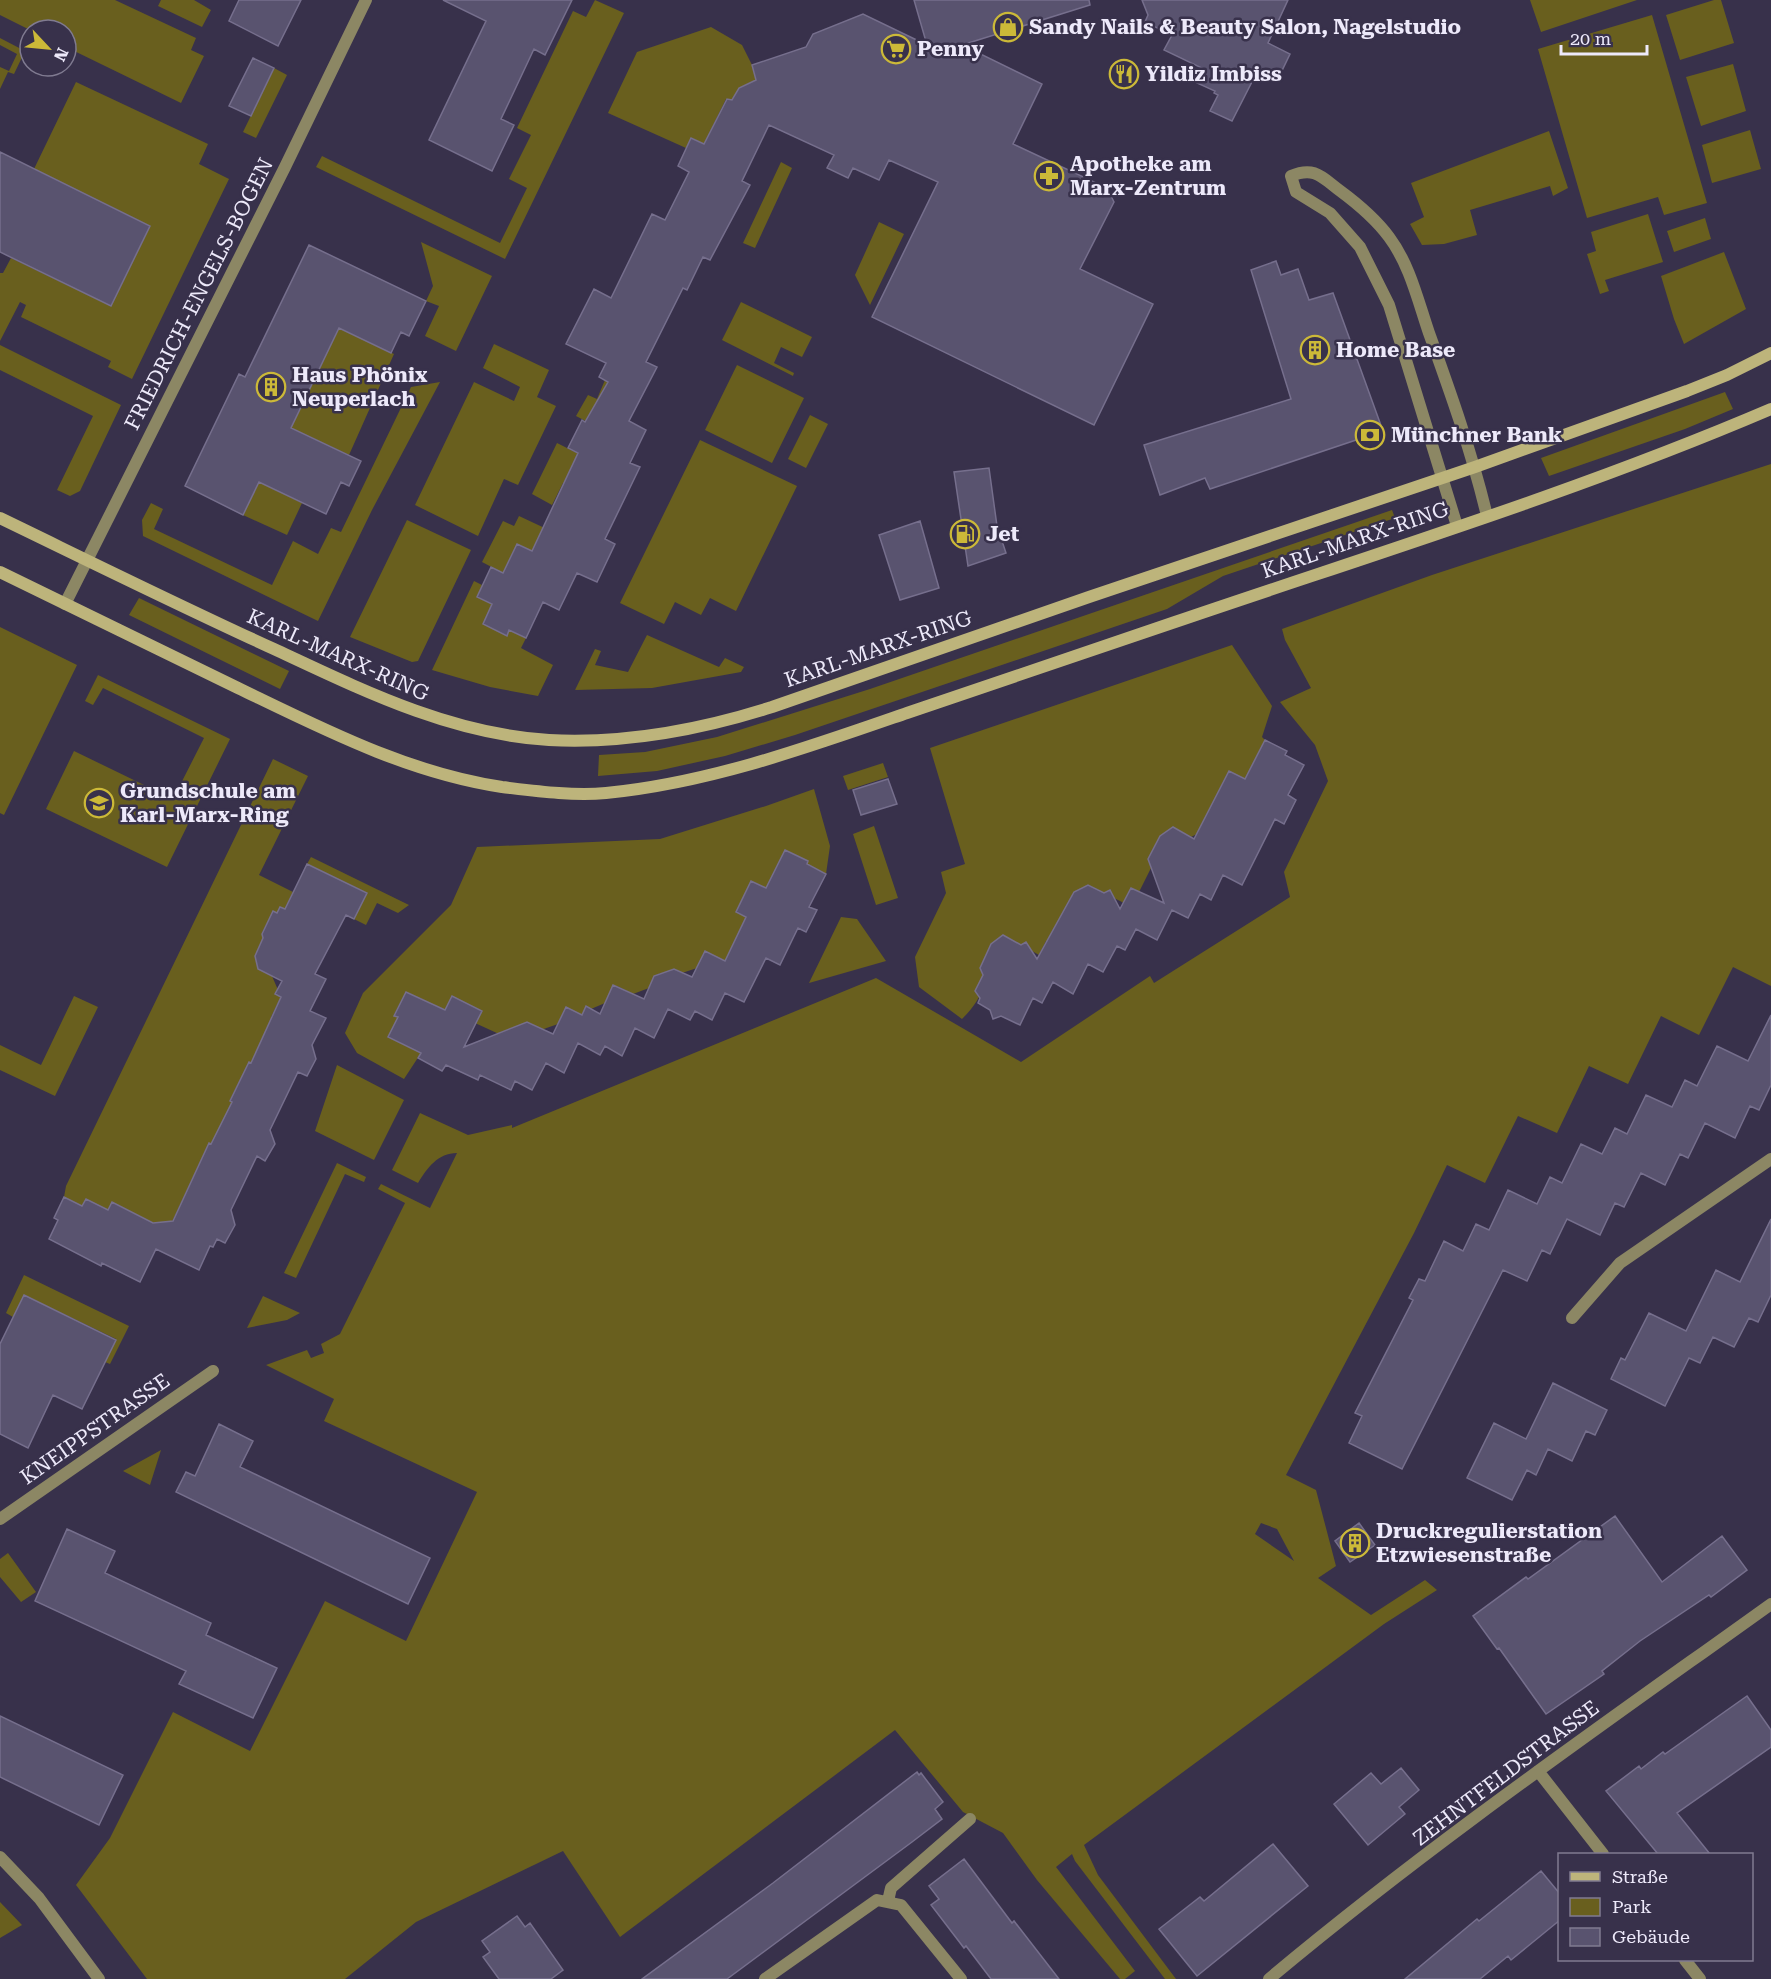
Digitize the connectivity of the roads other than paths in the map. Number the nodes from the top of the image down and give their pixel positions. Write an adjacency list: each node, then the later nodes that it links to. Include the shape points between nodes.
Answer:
1 (366, 0): 9 (street, FRIEDRICH-ENGELS-BOGEN)
2 (1771, 353): 4 (main road, KARL-MARX-RING, via 1687,391)
3 (1771, 409): 6 (main road, KARL-MARX-RING, via 1697,441)
4 (1475, 467): 5 (main road, KARL-MARX-RING); 5 (street, via 1406,266 1364,208 1320,176 1302,171 1292,176 1296,192 1330,213 1360,247 1389,305); 6 (street)
5 (1442, 478): 8 (street); 9 (main road, KARL-MARX-RING, via 732,720 604,741 512,736 446,721 385,700)
6 (1487, 516): 8 (main road, KARL-MARX-RING)
7 (0, 518): 9 (main road, KARL-MARX-RING)
8 (1457, 526): 11 (main road, KARL-MARX-RING, via 752,764 673,784 601,794 497,786 409,764 345,739)
9 (88, 560): 11 (street, FRIEDRICH-ENGELS-BOGEN)
10 (0, 572): 11 (main road, KARL-MARX-RING)
11 (65, 604)
12 (1771, 1159): 13 (street, via 1620,1263)
13 (1572, 1318)
14 (213, 1371): 15 (street, KNEIPPSTRASSE)
15 (0, 1519)
16 (1771, 1604): 17 (street, ZEHNTFELDSTRASSE)
17 (1538, 1771): 19 (street); 26 (street, ZEHNTFELDSTRASSE)
18 (970, 1819): 21 (street, via 891,1888)
19 (1602, 1853)
20 (0, 1857): 23 (street, via 39,1898)
21 (888, 1901): 24 (street, via 876,1900); 25 (street, via 901,1905)
22 (1686, 1961): 27 (street)
23 (99, 1979)
24 (765, 1979)
25 (961, 1979)
26 (1269, 1979)
27 (1700, 1979)

